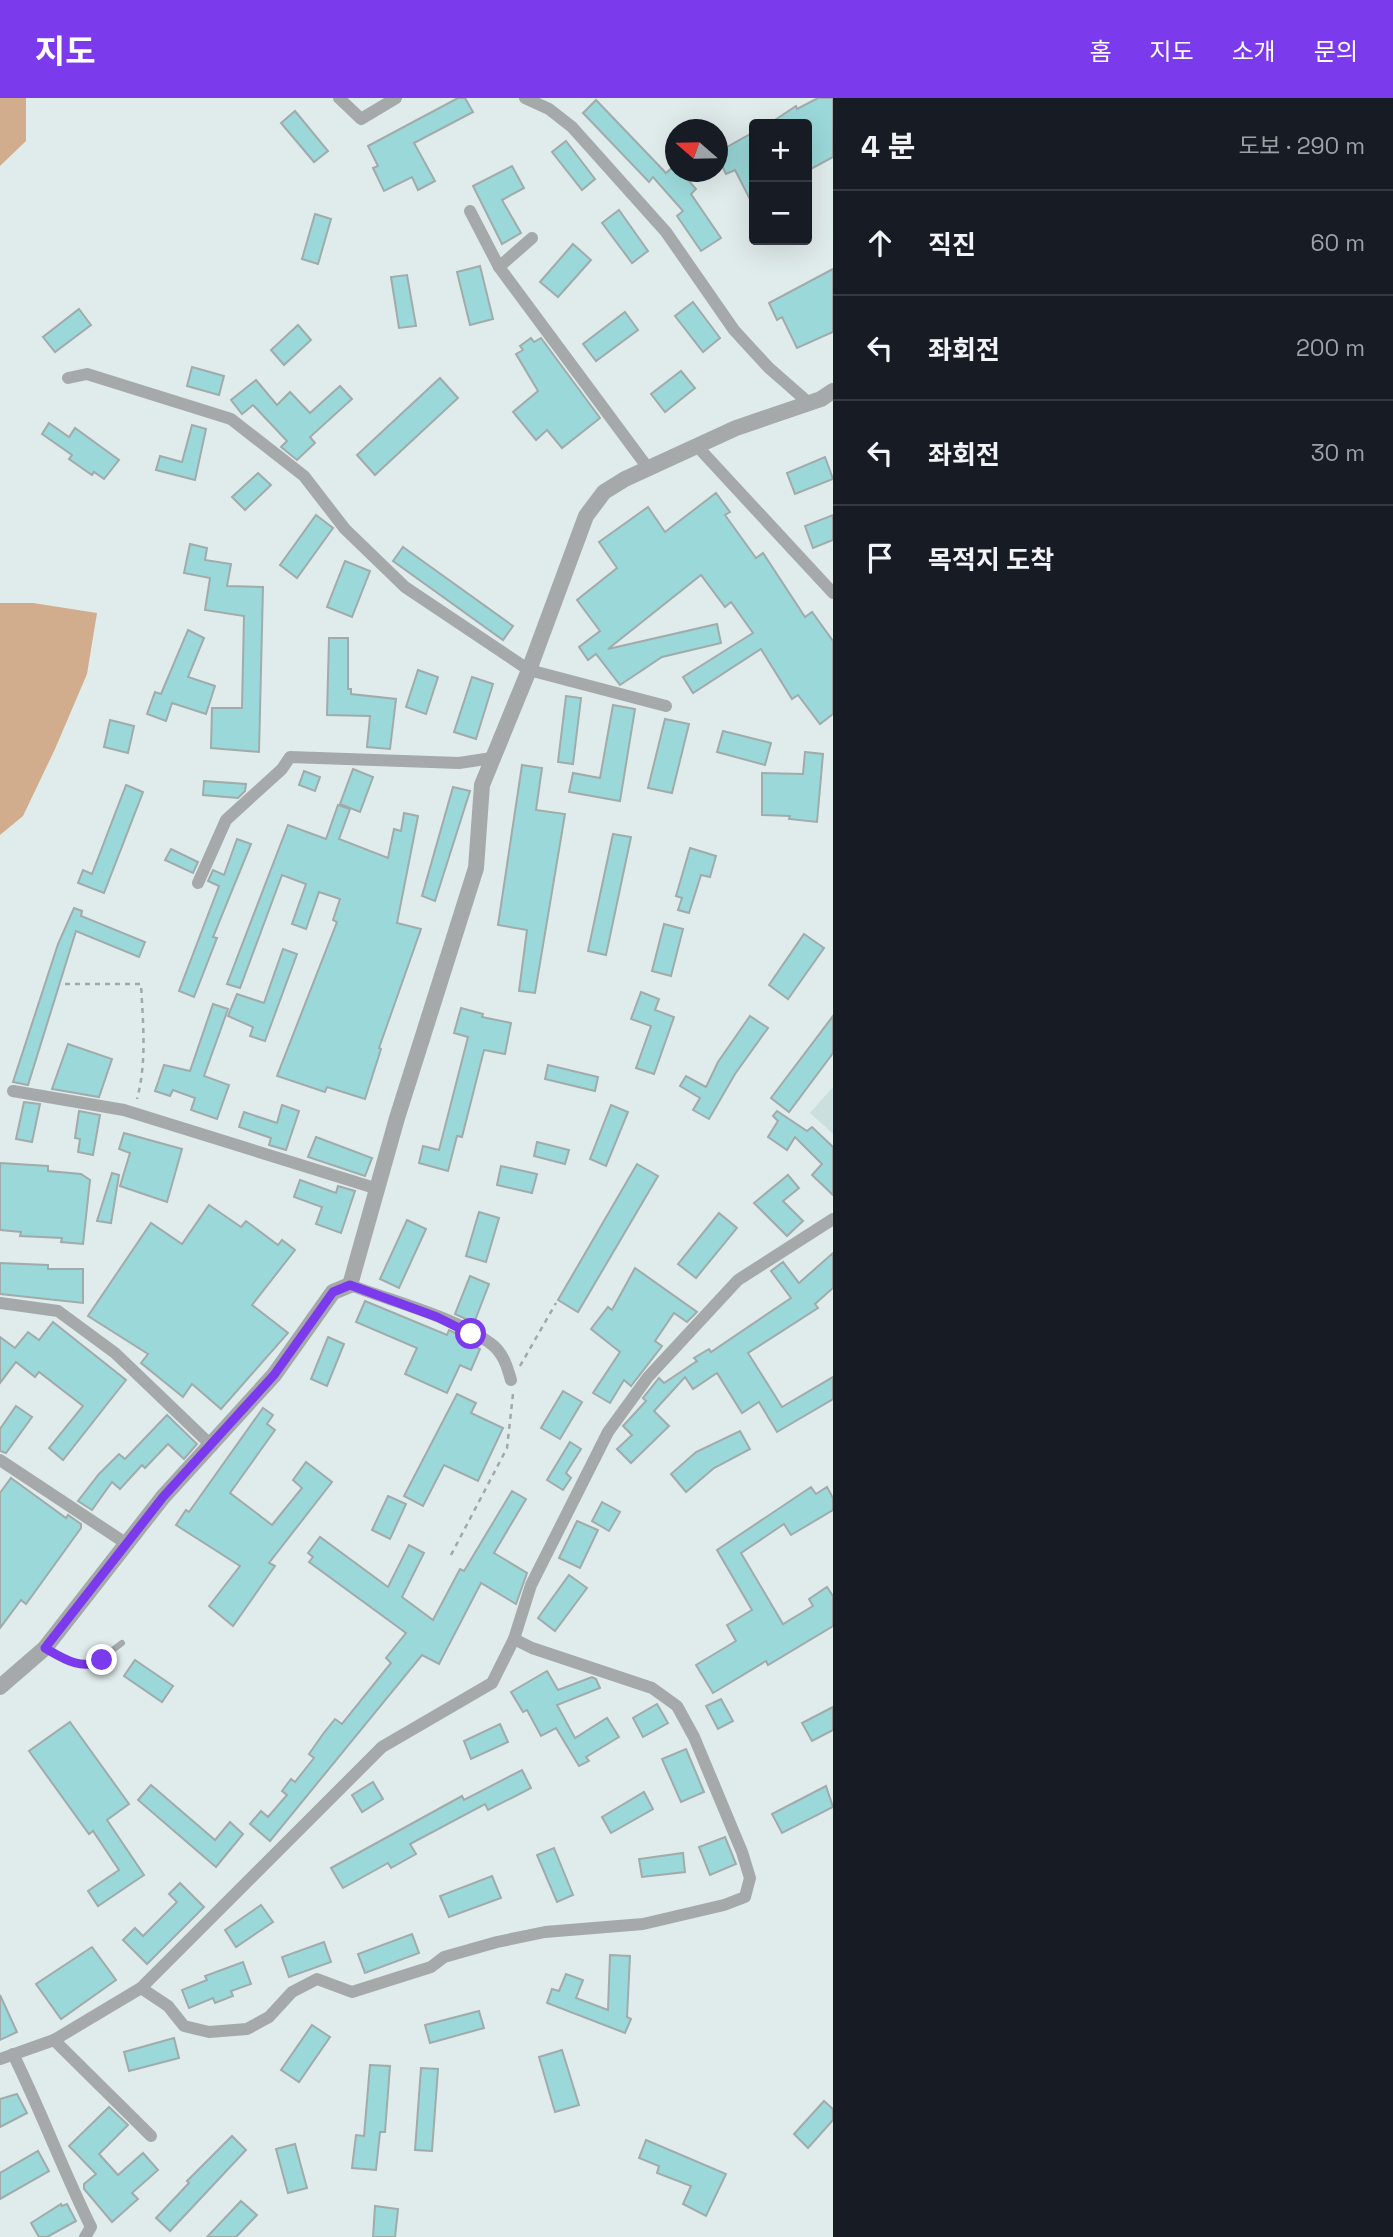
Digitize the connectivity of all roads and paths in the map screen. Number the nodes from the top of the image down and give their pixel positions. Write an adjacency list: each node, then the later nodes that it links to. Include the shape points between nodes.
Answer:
1 (339, 98): 2 (street, via 361,119)
2 (396, 98)
3 (525, 98): 5 (street)
4 (540, 98): 5 (street)
5 (550, 109): 11 (street, via 572,127 666,232 734,330)
6 (470, 211): 8 (street)
7 (532, 238): 8 (street)
8 (499, 267): 13 (street)
9 (68, 378): 15 (street, via 87,373 231,419 304,476 345,529 405,587)
10 (833, 391): 11 (street)
11 (808, 403): 12 (street)
12 (696, 445): 13 (street); 14 (street)
13 (648, 468): 15 (street, via 604,492 586,516)
14 (833, 593)
15 (529, 670): 16 (street); 17 (street)
16 (666, 705)
17 (492, 758): 18 (street, via 459,764 290,757 226,820); 22 (street, via 482,785 476,868)
18 (198, 883)
19 (65, 984): 21 (path, via 141,984 142,1081)
20 (13, 1091): 21 (street)
21 (134, 1113): 22 (street)
22 (378, 1189): 24 (street)
23 (833, 1219): 32 (street, via 738,1280 649,1377 608,1432 531,1585)
24 (350, 1285): 27 (street, via 437,1317 491,1343 504,1359); 28 (street, via 333,1292 274,1375)
25 (0, 1303): 28 (street, via 58,1311 115,1353)
26 (556, 1303): 27 (path)
27 (511, 1380): 31 (path, via 508,1448)
28 (212, 1446): 30 (street, via 163,1497)
29 (0, 1460): 30 (street)
30 (127, 1544): 34 (street)
31 (451, 1555)
32 (514, 1639): 36 (street, via 492,1683 382,1747); 36 (street, via 652,1688 677,1706 742,1852 750,1878 745,1897 643,1924 545,1932 498,1942 352,1992 317,1979 292,1992 270,2017 247,2029 209,2032 184,2026 168,2006)
33 (122, 1643): 34 (lane, via 91,1666 63,1659)
34 (45, 1648): 35 (street)
35 (0, 1687)
36 (141, 1989): 37 (street)
37 (54, 2040): 38 (street); 40 (street)
38 (13, 2054): 39 (street); 41 (street, via 91,2227)
39 (0, 2059)
40 (151, 2136)
41 (85, 2237)

